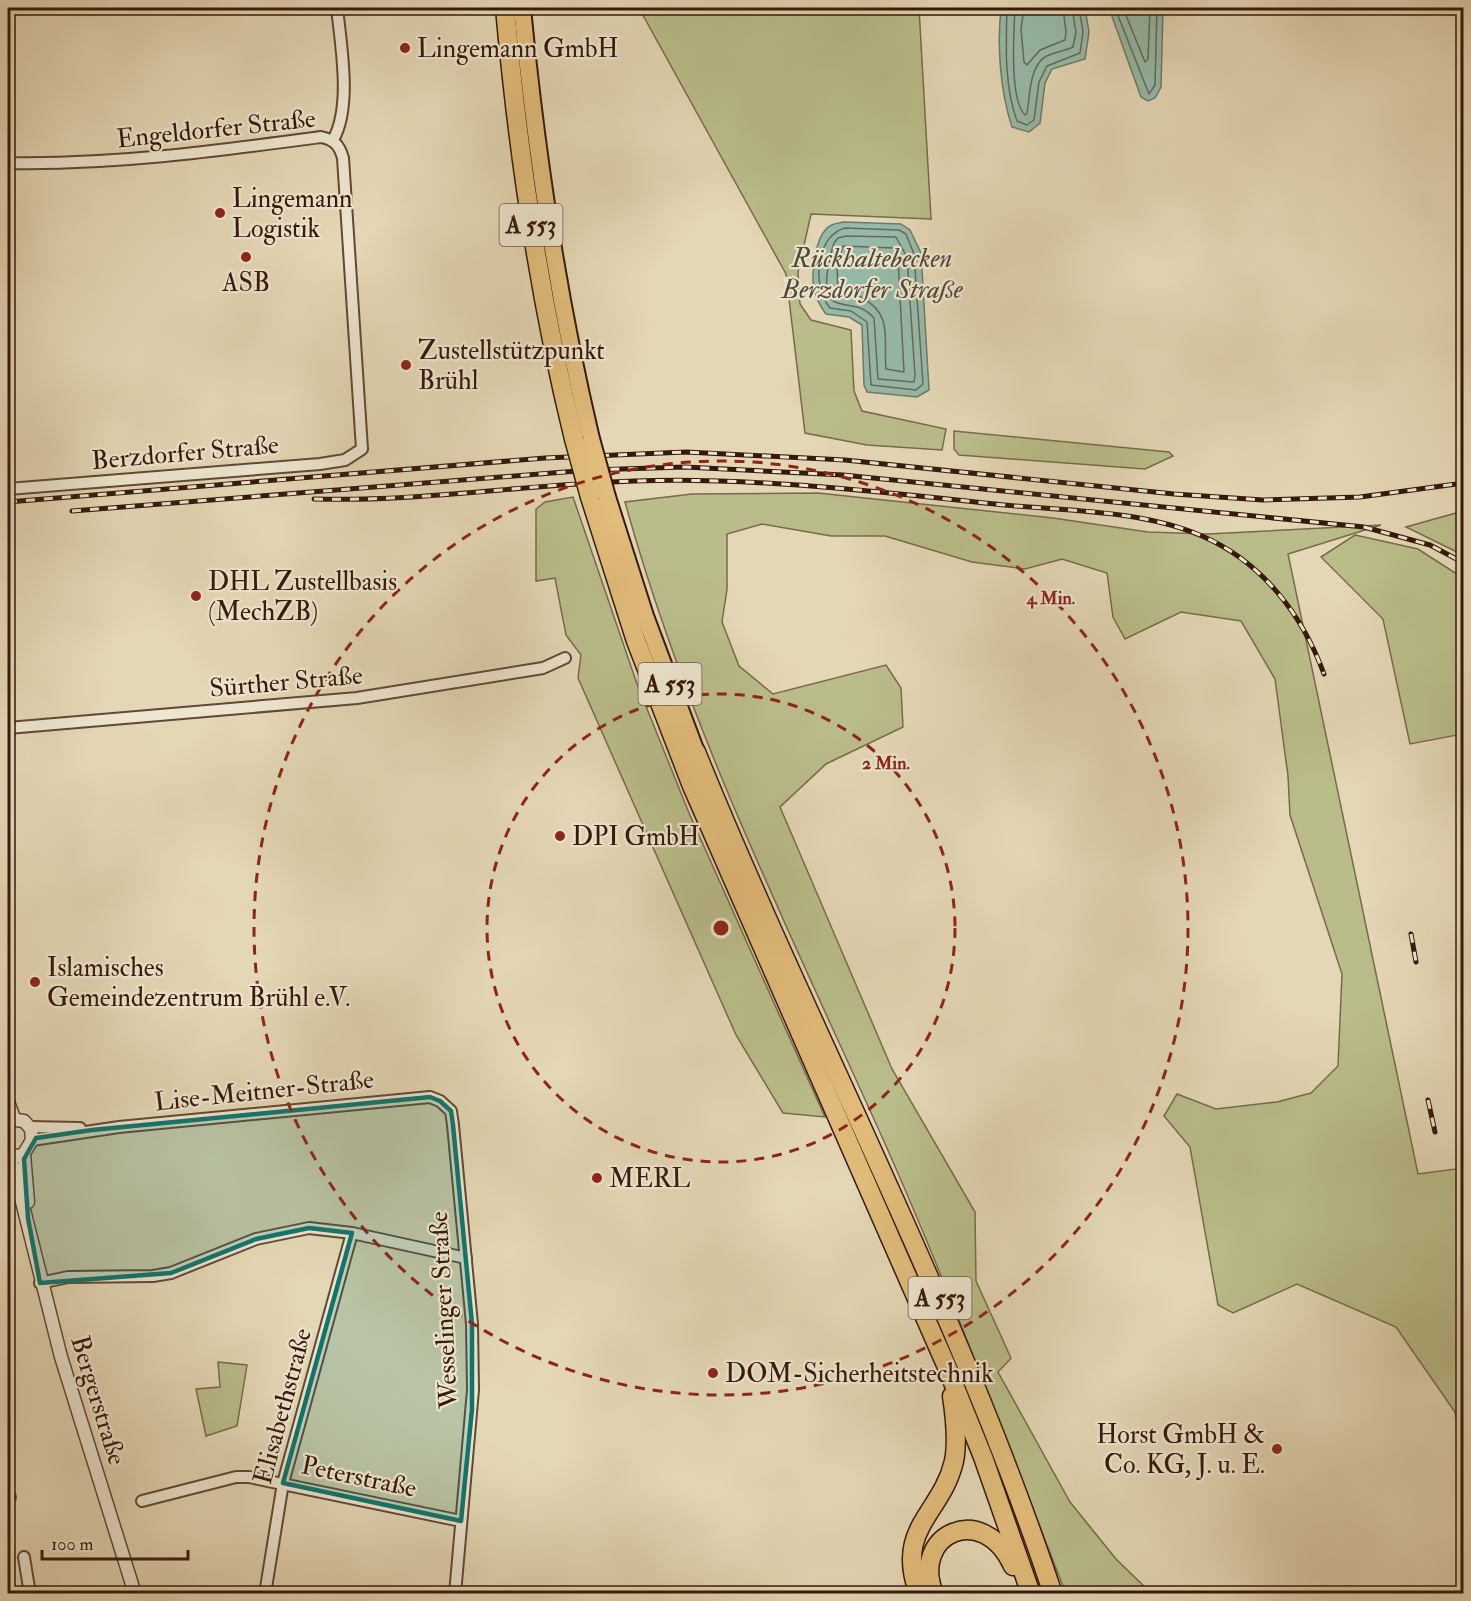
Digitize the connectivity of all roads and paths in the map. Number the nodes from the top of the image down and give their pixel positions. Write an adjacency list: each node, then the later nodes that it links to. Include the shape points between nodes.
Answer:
1 (338, 8): 4 (street, via 344,106)
2 (505, 8): 6 (highway, A 553, via 534,244 551,340)
3 (522, 8): 6 (highway, A 553, via 549,230)
4 (333, 140): 5 (street, Engeldorfer Straße, via 321,137 152,159); 7 (street, Engeldorfer Straße, via 343,158)
5 (8, 163)
6 (583, 439): 9 (highway, A 553, bridge)
7 (362, 449): 8 (street, Berzdorfer Straße, via 345,460 320,464)
8 (8, 489)
9 (598, 497): 12 (highway, A 553); 25 (highway, A 553, via 636,641 684,765)
10 (565, 658): 11 (street, Sürther Straße, via 543,668 357,699)
11 (8, 728)
12 (696, 752): 38 (highway, A 553, via 933,1280 1024,1507)
13 (441, 1101): 17 (street, Lise-Meitner-Straße, via 430,1097); 23 (street, Wesselinger Straße, via 451,1112)
14 (8, 1102): 15 (street)
15 (11, 1118): 16 (street, via 24,1121)
16 (29, 1127): 17 (street, Lise-Meitner-Straße); 18 (street)
17 (92, 1130): 18 (street, Lise-Meitner-Straße)
18 (32, 1140): 19 (street)
19 (24, 1154): 20 (street, Bergerstraße); 21 (street, Bergerstraße)
20 (9, 1157): 21 (street, Bergerstraße)
21 (27, 1218): 24 (street, Bergerstraße)
22 (352, 1233): 23 (street); 24 (street, via 309,1228 256,1239 171,1273 68,1277); 26 (street, Elisabethstraße)
23 (466, 1258): 28 (street, Wesselinger Straße, via 473,1390)
24 (40, 1283): 31 (street, Bergerstraße)
25 (946, 1365): 34 (highway, via 955,1415 954,1460 944,1488 916,1531 912,1560); 37 (highway, A 553)
26 (283, 1483): 27 (street, Peterstraße, via 236,1477); 28 (street, Peterstraße); 32 (street, Elisabethstraße)
27 (142, 1501)
28 (461, 1521): 33 (street, Wesselinger Straße)
29 (24, 1557): 30 (street)
30 (30, 1593)
31 (135, 1593)
32 (265, 1593)
33 (455, 1593)
34 (919, 1593)
35 (934, 1593): 36 (highway, via 931,1562 937,1544 952,1532 967,1529 987,1534 1005,1549)
36 (1025, 1593)
37 (1030, 1593)
38 (1053, 1593)

